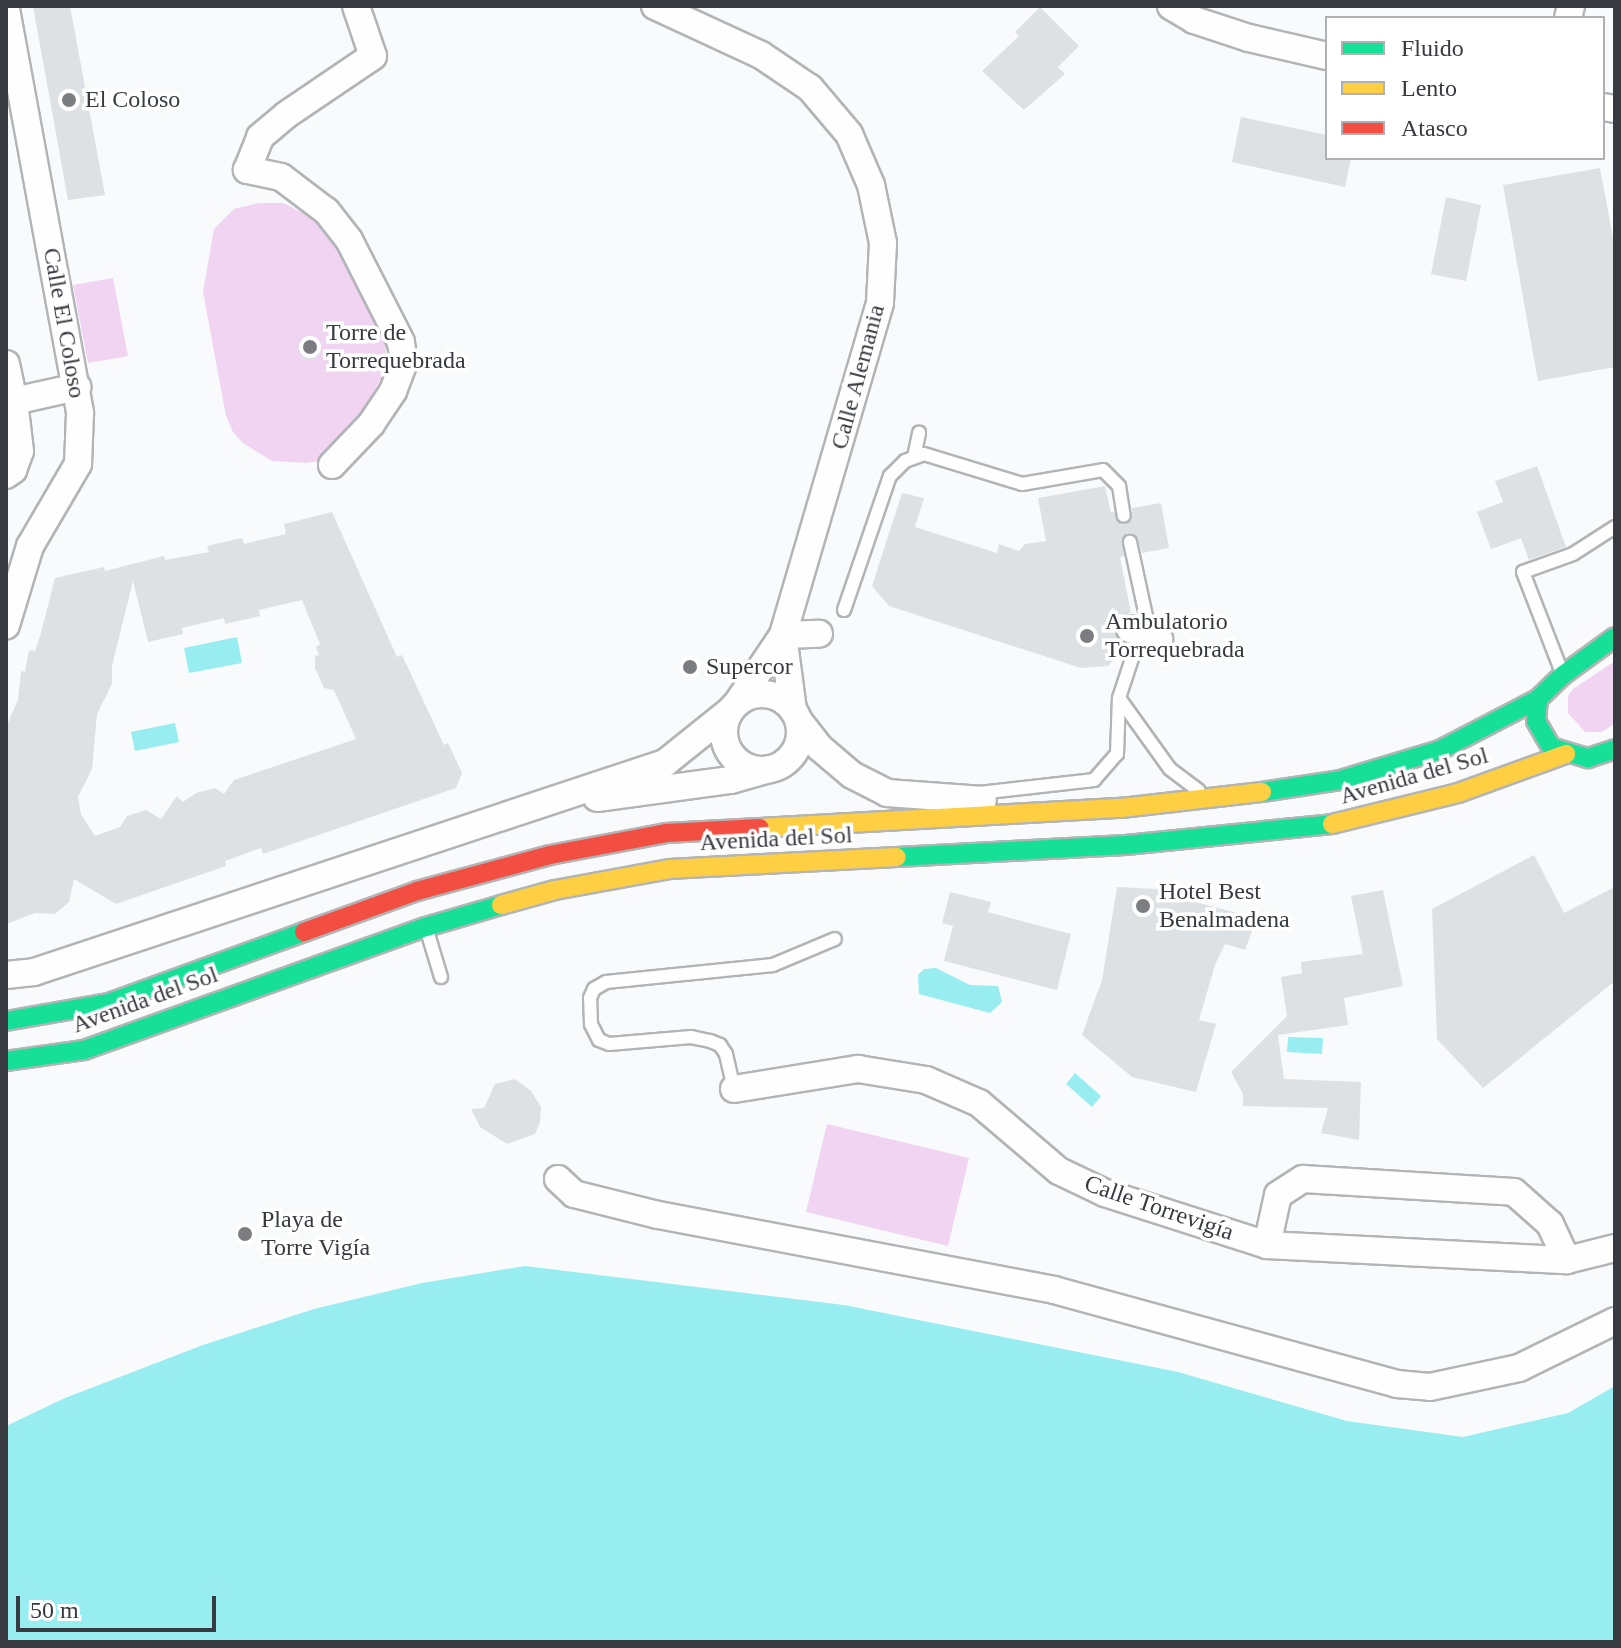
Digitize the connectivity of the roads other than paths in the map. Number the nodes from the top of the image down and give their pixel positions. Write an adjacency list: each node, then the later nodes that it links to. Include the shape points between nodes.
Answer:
1 (356, 6): 11 (street, via 373,56 260,137 247,170 281,177 326,211 349,240 401,342 404,362 393,391 371,424)
2 (655, 6): 19 (street, Calle Alemania, via 761,55 810,88 849,134 871,185 883,243 880,303)
3 (1171, 6): 5 (street, via 1208,24)
4 (6, 9): 7 (street, Calle El Coloso)
5 (1325, 55)
6 (6, 364): 8 (street)
7 (77, 387): 8 (street); 17 (street, Calle El Coloso, via 78,464 30,546)
8 (14, 401): 12 (street, via 20,451)
9 (919, 433): 10 (lane)
10 (914, 457): 13 (lane, via 924,454 1022,484 1103,470 1119,486); 16 (lane, via 890,476)
11 (332, 465)
12 (6, 475)
13 (1124, 516)
14 (1615, 527): 21 (lane, via 1573,554 1523,572)
15 (1130, 542): 22 (lane, via 1146,616)
16 (844, 610)
17 (6, 625)
18 (819, 634): 19 (street)
19 (783, 635): 24 (street); 25 (street, Calle Alemania)
20 (1615, 637): 21 (main road, Avenida del Sol)
21 (1563, 675): 23 (main road, Avenida del Sol)
22 (1119, 698): 31 (lane, via 1117,754 1094,780); 32 (lane, via 1170,769)
23 (1538, 699): 27 (main road, via 1536,721 1542,736); 32 (main road, Avenida del Sol, via 1340,780)
24 (734, 707): 25 (street, via 761,694 774,695); 30 (street, via 724,735 734,758 745,766); 33 (street, via 665,763)
25 (796, 715): 30 (street, via 798,746 782,765); 31 (street, via 819,747 852,775 887,793)
26 (1615, 749): 28 (main road)
27 (1566, 754): 28 (main road); 35 (main road, Avenida del Sol, via 1458,793 1350,822 1126,845 669,869 555,890)
28 (1588, 758): 29 (lane)
29 (1615, 766)
30 (770, 769): 33 (street, via 731,780)
31 (944, 797): 34 (street)
32 (1210, 800): 34 (main road, Avenida del Sol)
33 (530, 806): 38 (street)
34 (1121, 808): 41 (main road, Avenida del Sol, via 666,833 550,855 417,891 109,1003)
35 (426, 927): 40 (lane); 42 (main road, Avenida del Sol)
36 (835, 939): 45 (lane, via 773,965 606,982 594,989 591,1024 599,1040 710,1041 726,1054)
37 (6, 957): 38 (street)
38 (34, 972): 39 (street)
39 (6, 975)
40 (441, 977)
41 (6, 1021)
42 (84, 1050): 43 (main road, Avenida del Sol); 44 (main road)
43 (6, 1061)
44 (6, 1079)
45 (734, 1089): 47 (street, Calle Torrevigía, via 858,1069 926,1080 979,1103 1059,1171 1105,1193)
46 (558, 1179): 50 (street, via 574,1194 658,1215 1054,1290 1397,1384 1430,1387 1519,1368)
47 (1267, 1245): 49 (street, Calle Torrevigía); 49 (street, via 1278,1195 1303,1179 1514,1192 1550,1224)
48 (1615, 1248): 49 (street, Calle Torrevigía)
49 (1567, 1260)
50 (1615, 1321)

